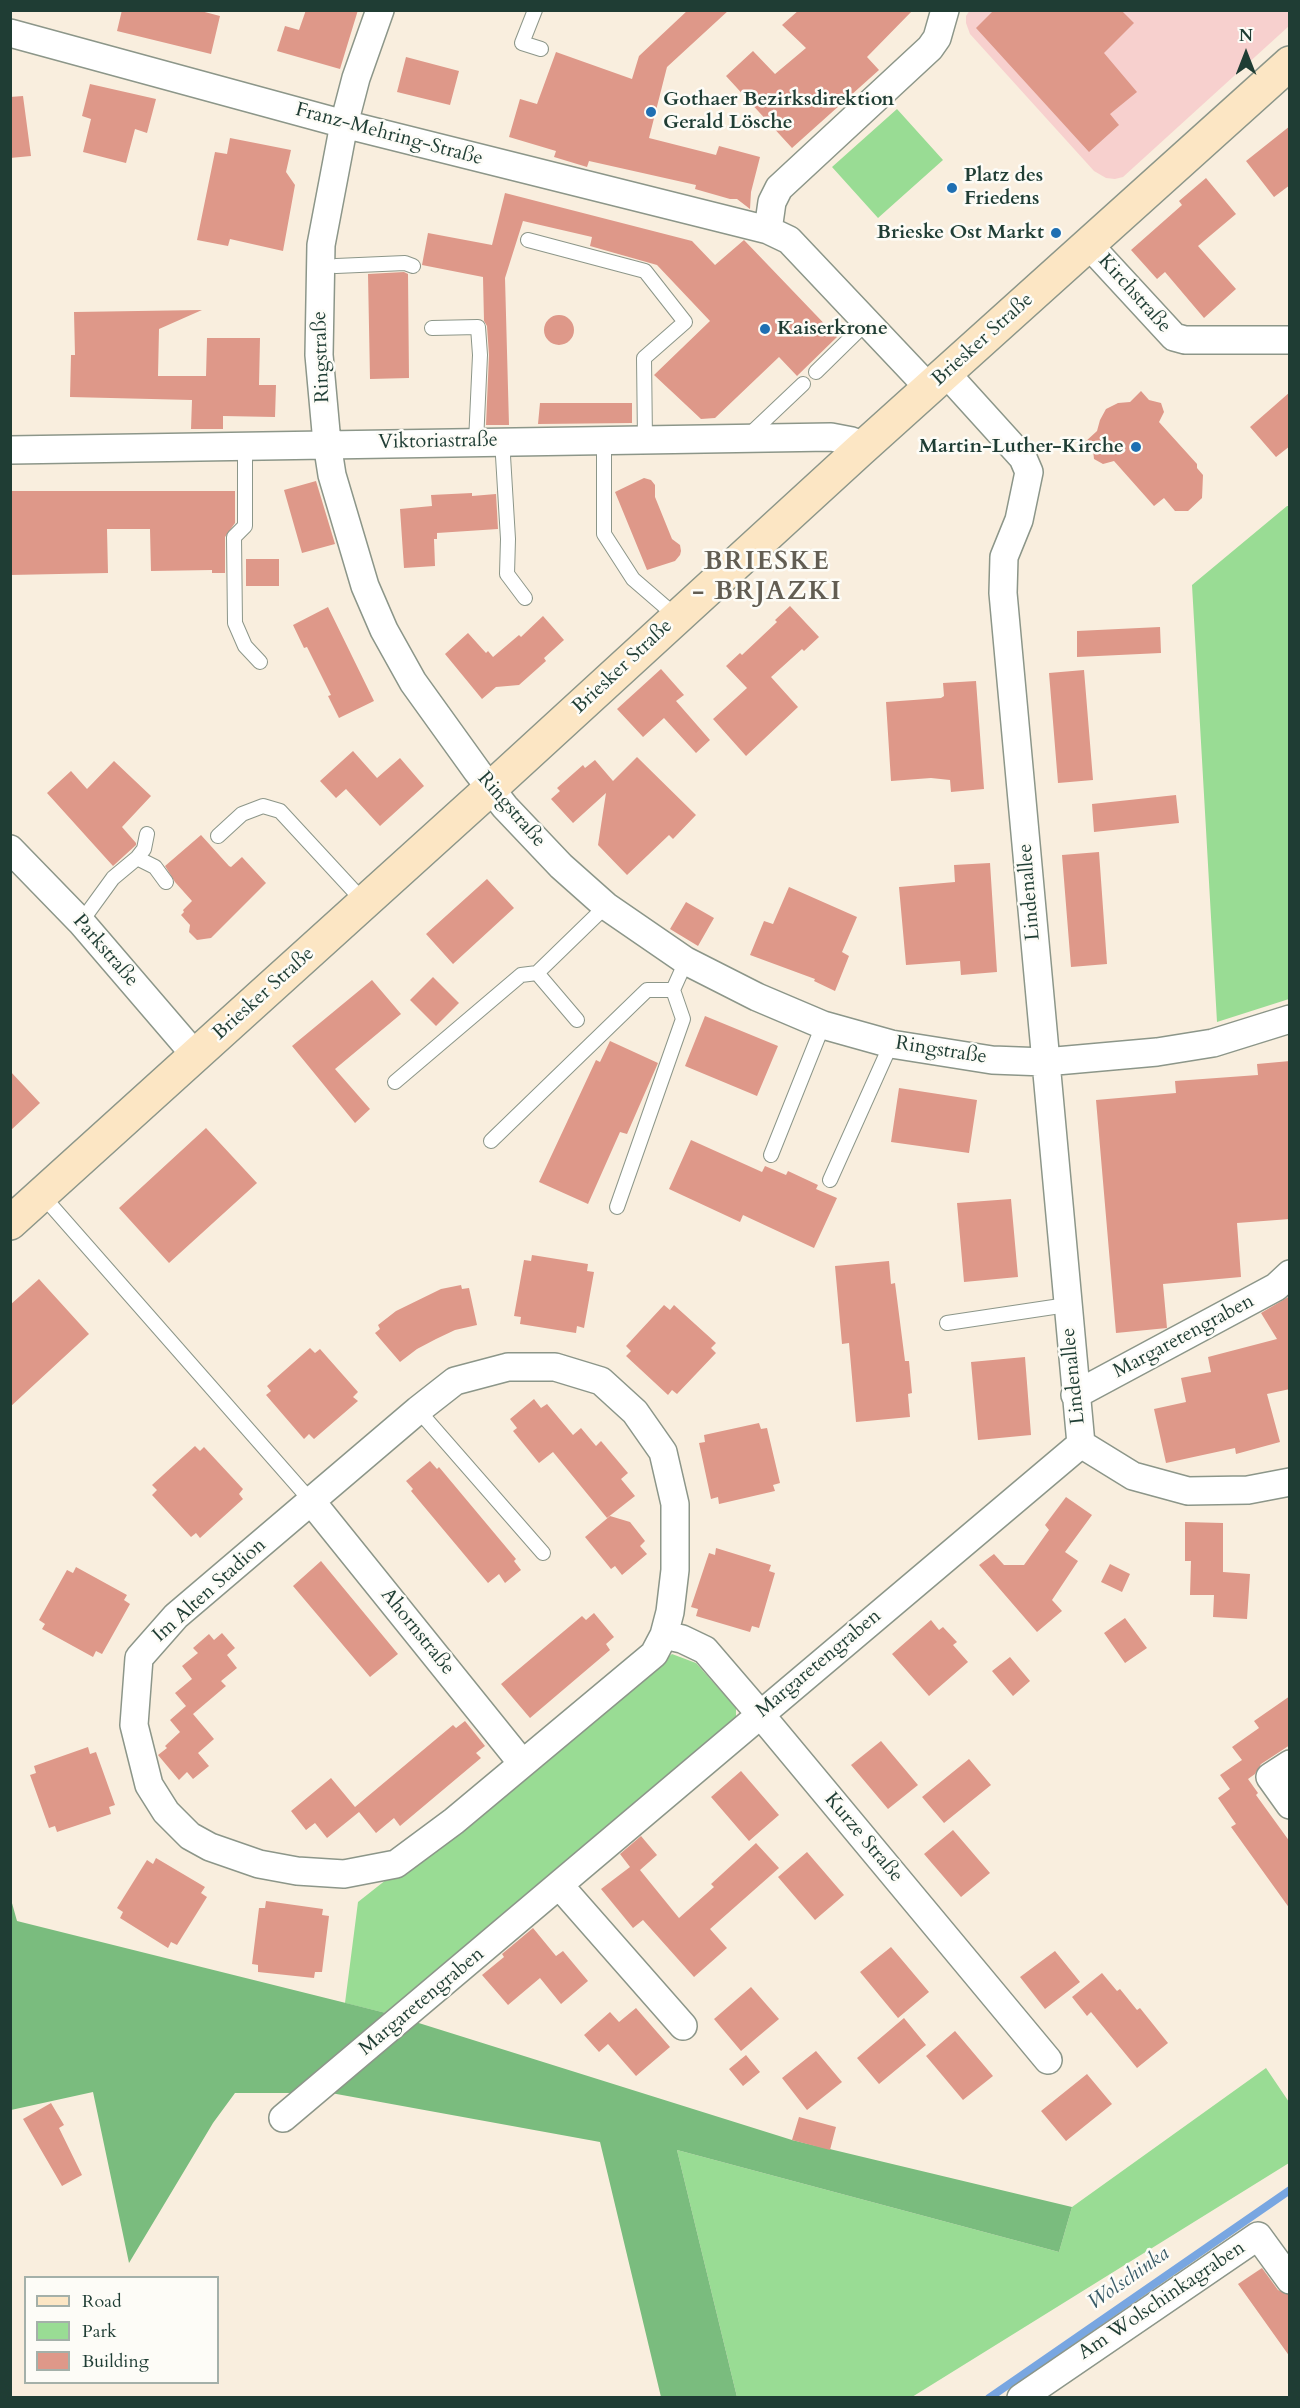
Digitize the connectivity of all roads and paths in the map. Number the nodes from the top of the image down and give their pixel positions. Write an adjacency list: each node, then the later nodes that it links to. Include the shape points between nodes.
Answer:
1 (380, 10): 7 (street, Ringstraße)
2 (535, 10): 5 (lane, via 522,43)
3 (945, 10): 8 (street, via 930,48 779,188 772,202)
4 (10, 33): 7 (street, Franz-Mehring-Straße)
5 (541, 49)
6 (1290, 63): 10 (main road, Briesker Straße)
7 (344, 124): 8 (street, Franz-Mehring-Straße); 24 (street, Ringstraße, via 321,244 319,355)
8 (768, 230): 13 (street, via 789,240)
9 (528, 240): 20 (lane, via 645,271 685,322 644,358)
10 (1089, 244): 15 (street, Kirchstraße, via 1174,337); 17 (main road, Briesker Straße)
11 (336, 266): 12 (lane)
12 (412, 266)
13 (867, 322): 16 (lane); 17 (street)
14 (432, 328): 23 (lane, via 478,327)
15 (1290, 340)
16 (816, 372)
17 (938, 381): 27 (main road, Briesker Straße); 48 (street, Lindenallee, via 1023,458 1029,472 1019,520 1004,557 1003,593)
18 (803, 384): 19 (lane)
19 (745, 439): 20 (street, Viktoriastraße); 27 (street, Viktoriastraße, via 842,437)
20 (645, 440): 22 (street, Viktoriastraße)
21 (505, 441): 22 (street, Viktoriastraße); 23 (street, Viktoriastraße); 28 (lane, via 507,574)
22 (604, 441): 29 (lane, via 604,534 633,579)
23 (476, 442): 24 (street, Viktoriastraße)
24 (327, 443): 25 (street, Viktoriastraße); 31 (street, Ringstraße, via 332,475 365,586 384,630 413,682)
25 (245, 447): 26 (street, Viktoriastraße); 30 (lane, via 245,526 234,537 235,623 245,646)
26 (10, 450)
27 (860, 450): 29 (main road, Briesker Straße)
28 (525, 598)
29 (677, 617): 31 (main road, Briesker Straße)
30 (260, 662)
31 (491, 788): 37 (main road, Briesker Straße); 38 (street, Ringstraße, via 561,866)
32 (147, 834): 35 (lane)
33 (218, 836): 37 (lane, via 242,814 263,806 280,811)
34 (10, 849): 39 (street, Parkstraße)
35 (137, 858): 36 (lane, via 155,867); 39 (lane, via 113,878)
36 (166, 882)
37 (365, 903): 47 (main road, Briesker Straße)
38 (606, 906): 40 (street, Ringstraße); 41 (lane)
39 (81, 922): 47 (street, Parkstraße)
40 (686, 961): 42 (lane); 45 (street, Ringstraße)
41 (537, 973): 44 (lane); 49 (lane, via 521,975)
42 (673, 990): 50 (lane, via 647,990); 54 (lane, via 683,1019)
43 (1290, 1019): 48 (street, Ringstraße, via 1213,1043)
44 (577, 1020)
45 (823, 1025): 46 (street, Ringstraße); 51 (lane)
46 (891, 1044): 48 (street, Ringstraße, via 992,1060); 52 (lane)
47 (196, 1056): 53 (main road, Briesker Straße)
48 (1044, 1062): 57 (street, Lindenallee)
49 (395, 1082)
50 (491, 1141)
51 (771, 1155)
52 (830, 1180)
53 (42, 1195): 55 (main road, Briesker Straße); 63 (lane)
54 (617, 1207)
55 (10, 1223)
56 (1290, 1274): 59 (street, Margaretengraben, via 1276,1287)
57 (1067, 1305): 58 (lane); 59 (street, Lindenallee)
58 (947, 1323)
59 (1075, 1395): 61 (street, Lindenallee)
60 (418, 1410): 63 (street, Im Alten Stadion); 64 (lane); 65 (street, Im Alten Stadion, via 455,1381 508,1367 555,1367 601,1381 635,1412 663,1452 675,1504 675,1570)
61 (1081, 1444): 62 (street, via 1133,1476 1188,1491 1248,1490); 66 (street, Margaretengraben)
62 (1290, 1482)
63 (311, 1501): 67 (street, Ahornstraße); 67 (street, Im Alten Stadion, via 176,1616 140,1658 134,1725 149,1785 166,1812 190,1836 259,1864 345,1874 396,1864)
64 (543, 1553)
65 (664, 1635): 66 (street, Kurze Straße, via 705,1650); 67 (street, Im Alten Stadion, via 654,1654 633,1673)
66 (760, 1714): 70 (street, Margaretengraben); 72 (street, Kurze Straße)
67 (522, 1763)
68 (1290, 1764): 69 (street, via 1270,1777)
69 (1290, 1805)
70 (560, 1885): 71 (street); 73 (street, Margaretengraben)
71 (683, 2026)
72 (1048, 2060)
73 (283, 2118)
74 (1290, 2280): 75 (street, Am Wolschinkagraben, via 1258,2236)
75 (1021, 2397)

